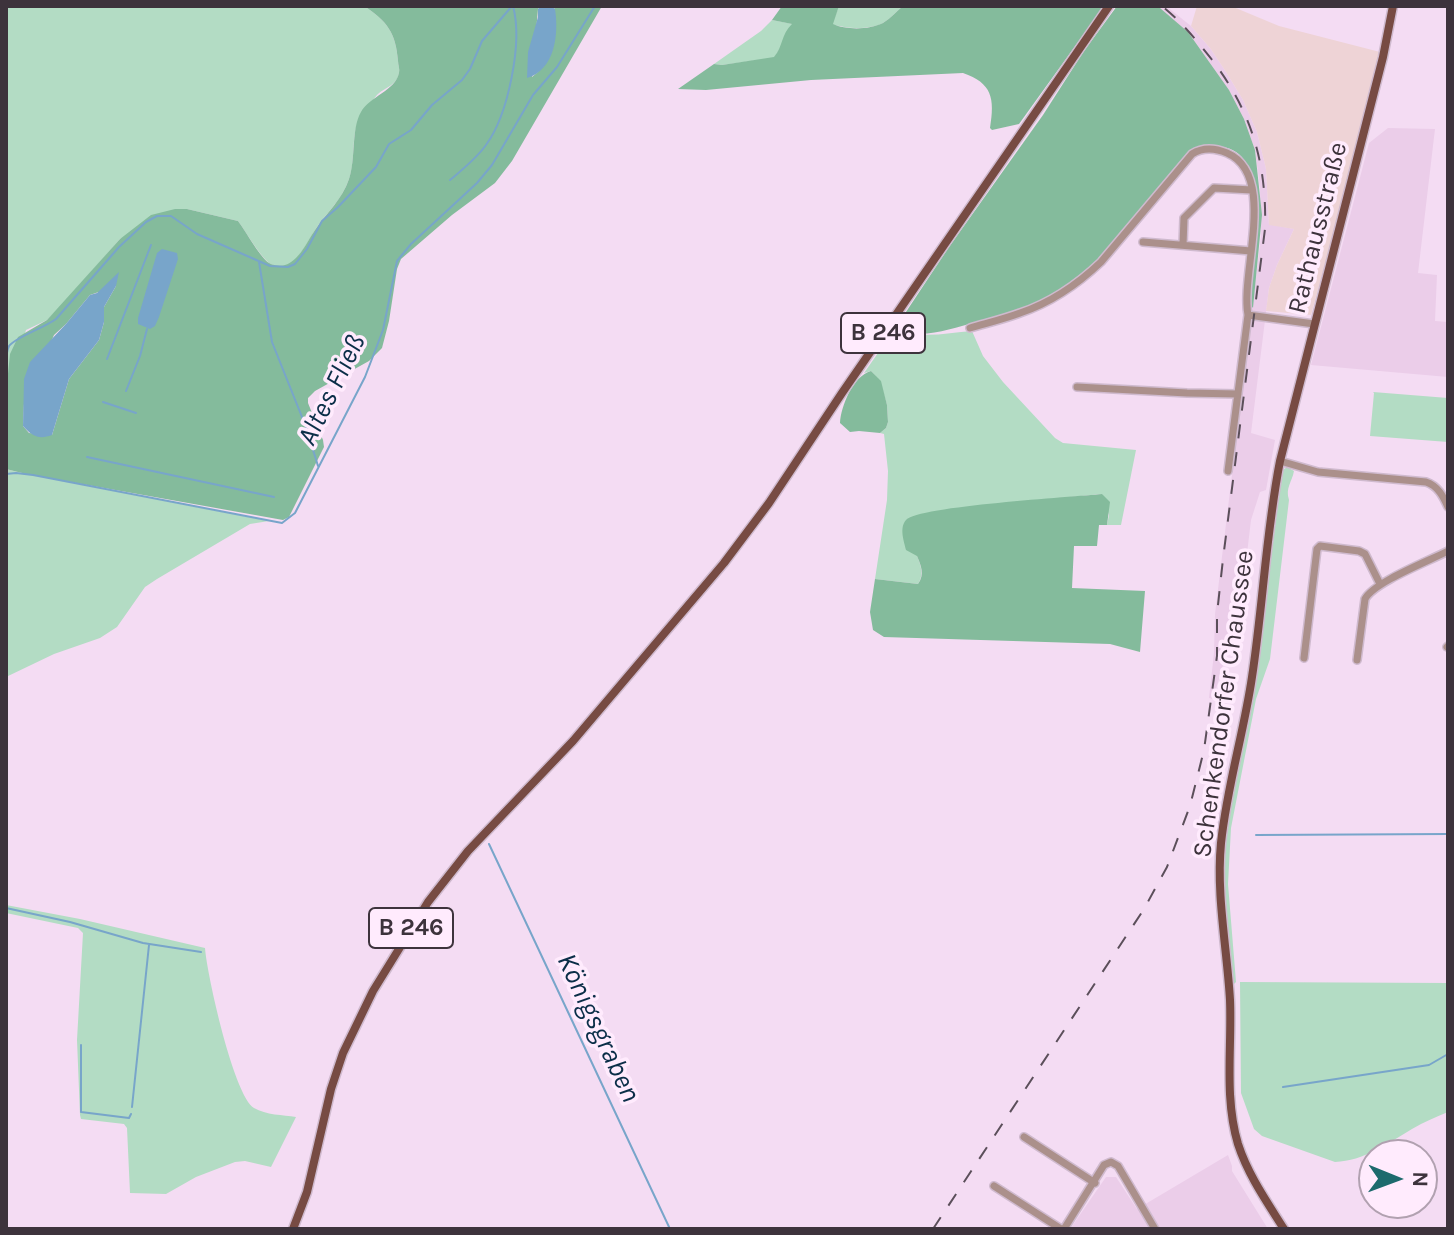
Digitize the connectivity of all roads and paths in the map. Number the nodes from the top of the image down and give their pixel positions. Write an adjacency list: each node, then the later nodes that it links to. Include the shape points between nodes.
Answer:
1 (1393, 6): 8 (main road, Rathausstraße)
2 (1108, 8): 22 (main road, B 246, via 724,563 548,768 468,851 405,936 343,1053)
3 (1252, 190): 5 (street, via 1214,188 1184,218); 6 (street); 9 (street, via 1236,158 1199,149 1090,273 1022,313)
4 (1143, 242): 5 (street)
5 (1183, 245): 6 (street)
6 (1251, 251): 7 (street)
7 (1248, 315): 8 (street); 11 (street)
8 (1314, 324): 12 (main road, Rathausstraße)
9 (970, 328)
10 (1077, 387): 11 (street)
11 (1238, 394): 13 (street)
12 (1280, 461): 14 (street, via 1318,472 1426,482); 25 (main road, Schenkendorfer Chaussee, via 1251,687 1224,818 1220,876 1233,1121 1247,1165)
13 (1228, 471)
14 (1448, 507)
15 (1448, 551): 16 (street)
16 (1380, 584): 17 (street, via 1365,554 1320,546); 18 (street, via 1365,599)
17 (1304, 658)
18 (1357, 660)
19 (1024, 1137): 20 (street)
20 (1095, 1183): 23 (street); 24 (street, via 1104,1165 1118,1166)
21 (994, 1186): 23 (street)
22 (293, 1229)
23 (1062, 1229)
24 (1155, 1229)
25 (1284, 1229)

